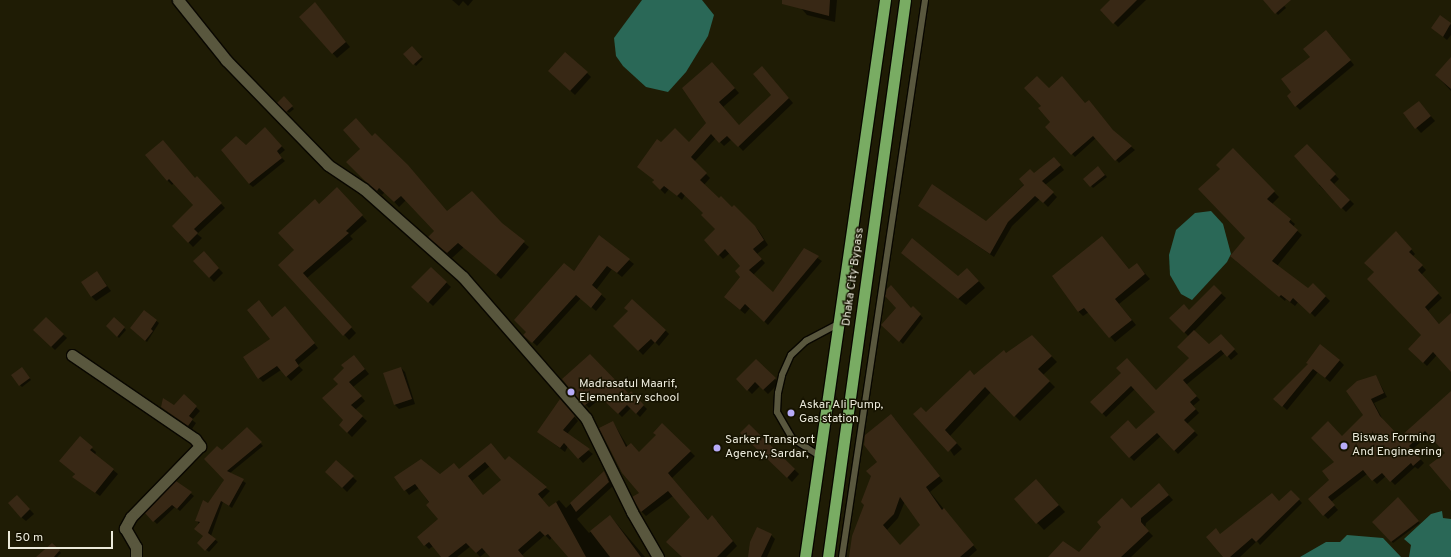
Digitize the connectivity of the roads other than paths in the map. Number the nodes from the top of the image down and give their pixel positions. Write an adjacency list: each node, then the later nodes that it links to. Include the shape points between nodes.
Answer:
1 (178, 0): 9 (street, via 226,60 328,165 364,189 463,277 586,418 632,512)
2 (885, 0): 5 (highway)
3 (905, 0): 11 (highway, Dhaka City Bypass)
4 (925, 0): 12 (lane)
5 (838, 324): 7 (highway); 7 (lane, via 806,341 792,355 782,375 778,393 777,412 792,438)
6 (72, 355): 8 (street, via 200,446 131,517 125,528 136,547)
7 (818, 455): 10 (highway)
8 (136, 557)
9 (658, 557)
10 (805, 557)
11 (828, 557)
12 (842, 557)

